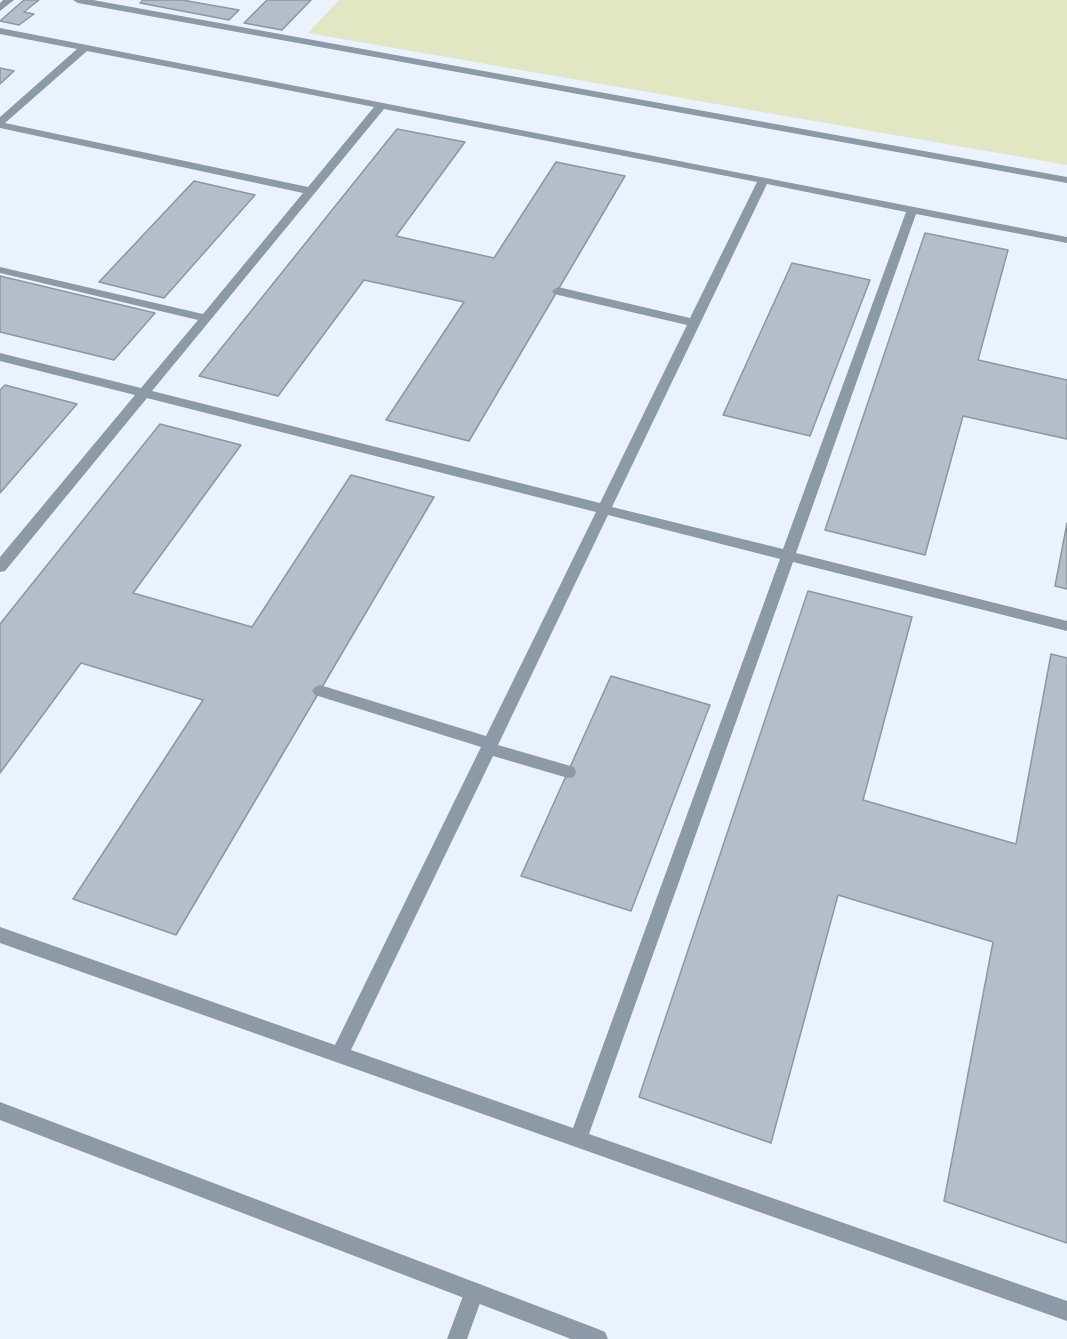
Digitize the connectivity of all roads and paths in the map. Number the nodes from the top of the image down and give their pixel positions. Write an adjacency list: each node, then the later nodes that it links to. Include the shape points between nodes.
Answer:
1 (9, 0): 3 (street)
2 (78, 0): 8 (street)
3 (0, 8)
4 (0, 31): 5 (street)
5 (84, 48): 6 (street); 7 (street)
6 (381, 106): 9 (street); 10 (street)
7 (0, 122): 10 (street)
8 (1067, 180)
9 (763, 181): 11 (street); 16 (street)
10 (310, 191): 15 (street)
11 (912, 210): 12 (street); 20 (street)
12 (1067, 240)
13 (0, 270): 15 (street)
14 (558, 291): 16 (street)
15 (206, 318): 18 (street)
16 (695, 323): 19 (street)
17 (0, 357): 18 (street)
18 (144, 393): 19 (street); 21 (street)
19 (604, 509): 20 (street); 24 (street)
20 (788, 555): 22 (street); 29 (street)
21 (0, 567)
22 (1067, 626)
23 (320, 691): 24 (street)
24 (489, 746): 25 (street); 27 (street)
25 (568, 772)
26 (0, 935): 27 (street)
27 (340, 1054): 29 (street)
28 (0, 1111): 30 (street)
29 (579, 1139): 31 (street)
30 (474, 1292): 32 (street); 33 (street)
31 (1067, 1311)
32 (457, 1339)
33 (598, 1339)

